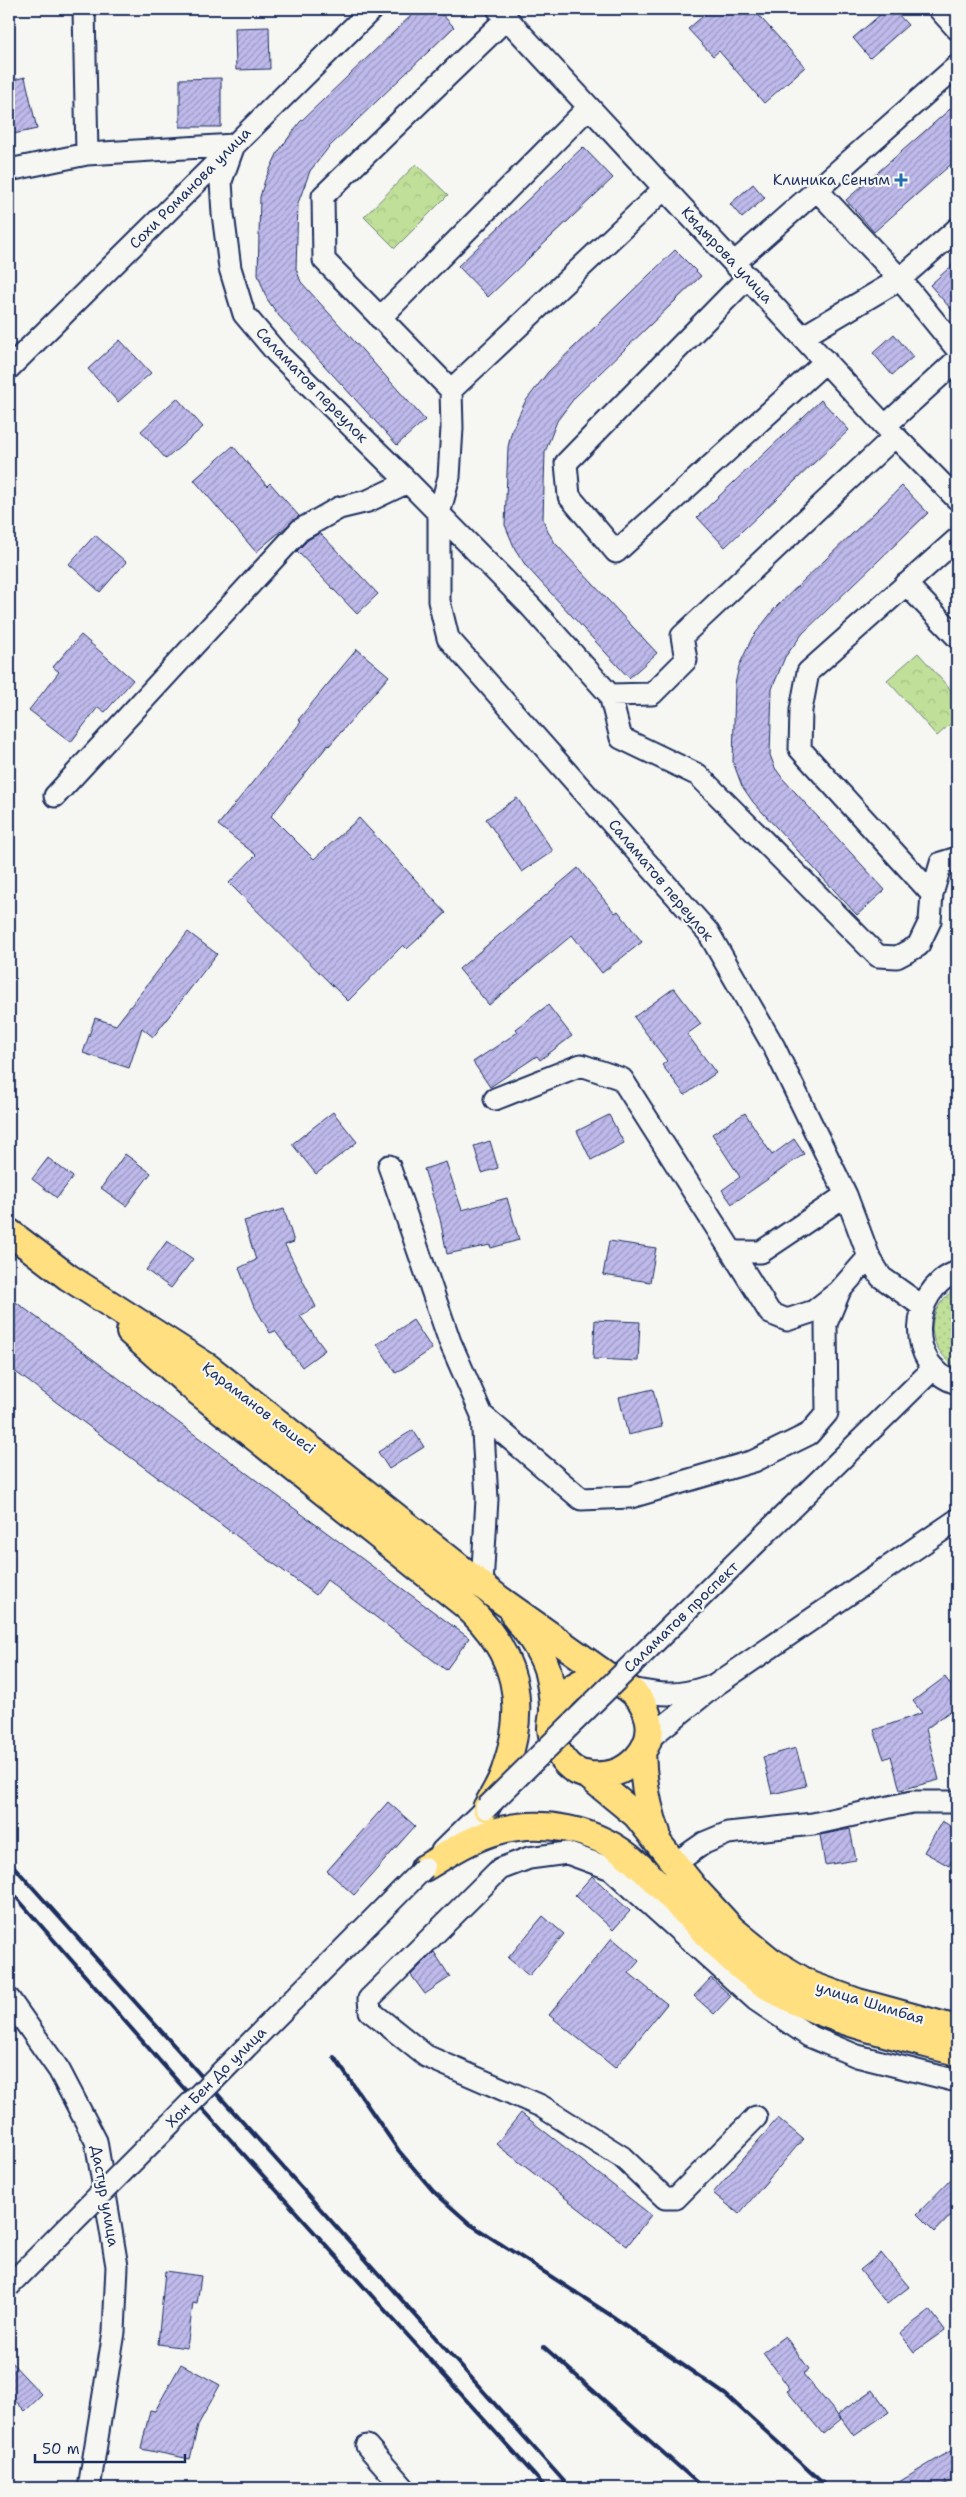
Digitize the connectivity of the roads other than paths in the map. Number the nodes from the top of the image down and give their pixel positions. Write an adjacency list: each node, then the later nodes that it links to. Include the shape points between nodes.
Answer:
1 (84, 9): 9 (street)
2 (372, 9): 8 (street, Сохи Романова улица)
3 (939, 9): 5 (street)
4 (502, 13): 7 (street, Кыдырова улица); 16 (street, via 322,196 324,260)
5 (957, 29)
6 (957, 66): 12 (street)
7 (589, 107): 11 (street, Кыдырова улица); 16 (street)
8 (234, 145): 9 (street); 21 (street, Сохи Романова улица); 24 (street, Саламатов переулок, via 221,181 230,268 244,314 276,352)
9 (87, 154): 10 (street)
10 (9, 170)
11 (665, 188): 14 (street, Кыдырова улица); 22 (street)
12 (817, 190): 14 (street); 15 (street)
13 (957, 228): 15 (street)
14 (741, 270): 17 (street, Кыдырова улица); 20 (street, via 566,463 569,496 616,552)
15 (900, 280): 17 (street); 18 (street)
16 (380, 318): 22 (street)
17 (804, 336): 20 (street, Кыдырова улица)
18 (957, 349)
19 (957, 360): 23 (street)
20 (826, 361): 23 (street, Кыдырова улица)
21 (9, 368)
22 (451, 390): 26 (street, via 449,477)
23 (890, 431): 25 (street, Кыдырова улица); 30 (street, via 682,636 686,660 652,694)
24 (408, 482): 26 (street, Саламатов переулок); 31 (street, via 368,500 339,508 300,530)
25 (957, 500)
26 (439, 514): 30 (street, Саламатов переулок, via 531,607); 36 (street, Саламатов переулок, via 439,601 448,638 708,932 774,1047)
27 (957, 539): 28 (street)
28 (906, 584): 29 (street); 33 (street, via 808,672 801,710 800,749)
29 (957, 637)
30 (610, 695): 33 (street, via 621,738 698,775 878,956 897,957 918,946 930,921)
31 (55, 796)
32 (957, 858): 33 (street, via 941,863)
33 (932, 894)
34 (496, 1099): 38 (street, via 581,1065 622,1079)
35 (389, 1166): 46 (street, via 450,1342)
36 (846, 1195): 38 (street, via 761,1252); 39 (street, Саламатов переулок)
37 (9, 1232): 41 (main road, Қараманов көшесі)
38 (732, 1252): 42 (street, via 770,1313 787,1320 814,1311)
39 (868, 1257): 42 (street); 43 (street, Саламатов переулок, via 881,1277)
40 (957, 1272): 43 (street, via 935,1286)
41 (68, 1277): 48 (main road, Қараманов көшесі, via 208,1367); 55 (main road, via 192,1387 486,1625 504,1651 513,1679 517,1709 514,1741 505,1771)
42 (840, 1290): 46 (street, via 826,1324 826,1413 809,1434 754,1461 631,1497 581,1499)
43 (922, 1306): 44 (street, via 918,1328 922,1349)
44 (934, 1368): 45 (street); 55 (street, Саламатов проспект, bridge)
45 (957, 1383)
46 (482, 1415): 48 (street)
47 (957, 1520): 49 (street)
48 (490, 1591): 50 (main road); 51 (main road, via 529,1634 547,1668)
49 (716, 1684): 50 (street, via 686,1694 660,1695); 52 (street)
50 (623, 1685): 51 (main road, via 600,1678 585,1680 572,1687); 52 (main road, via 643,1703 649,1720)
51 (553, 1711): 53 (main road, via 551,1727 557,1749 572,1767)
52 (645, 1746): 53 (main road, via 628,1768 607,1776); 56 (main road, via 643,1782 648,1809)
53 (586, 1774): 56 (main road, улица Шимбая, via 636,1815)
54 (957, 1802): 56 (street, via 912,1802 813,1824 728,1832)
55 (486, 1808): 57 (street, Саламатов проспект)
56 (667, 1854): 59 (main road, улица Шимбая, via 732,1929 771,1962 811,1985 858,2002)
57 (424, 1868): 60 (main road, via 467,1843 492,1833 516,1827 576,1830 606,1842 636,1862 758,1980 802,2005 852,2024); 63 (street, Хон Бен До улица, bridge)
58 (9, 1999): 65 (street, Дастур улица, via 59,2070 96,2142 117,2266 114,2332)
59 (957, 2028)
60 (957, 2052)
61 (957, 2081): 62 (street, via 857,2056 809,2036 756,2000 611,1870 567,1853 529,1858 500,1868 369,1999 370,2011 426,2056 541,2106 622,2157 665,2198 676,2198)
62 (756, 2117)
63 (9, 2286)
64 (367, 2446): 66 (street)
65 (89, 2488)
66 (404, 2488)

